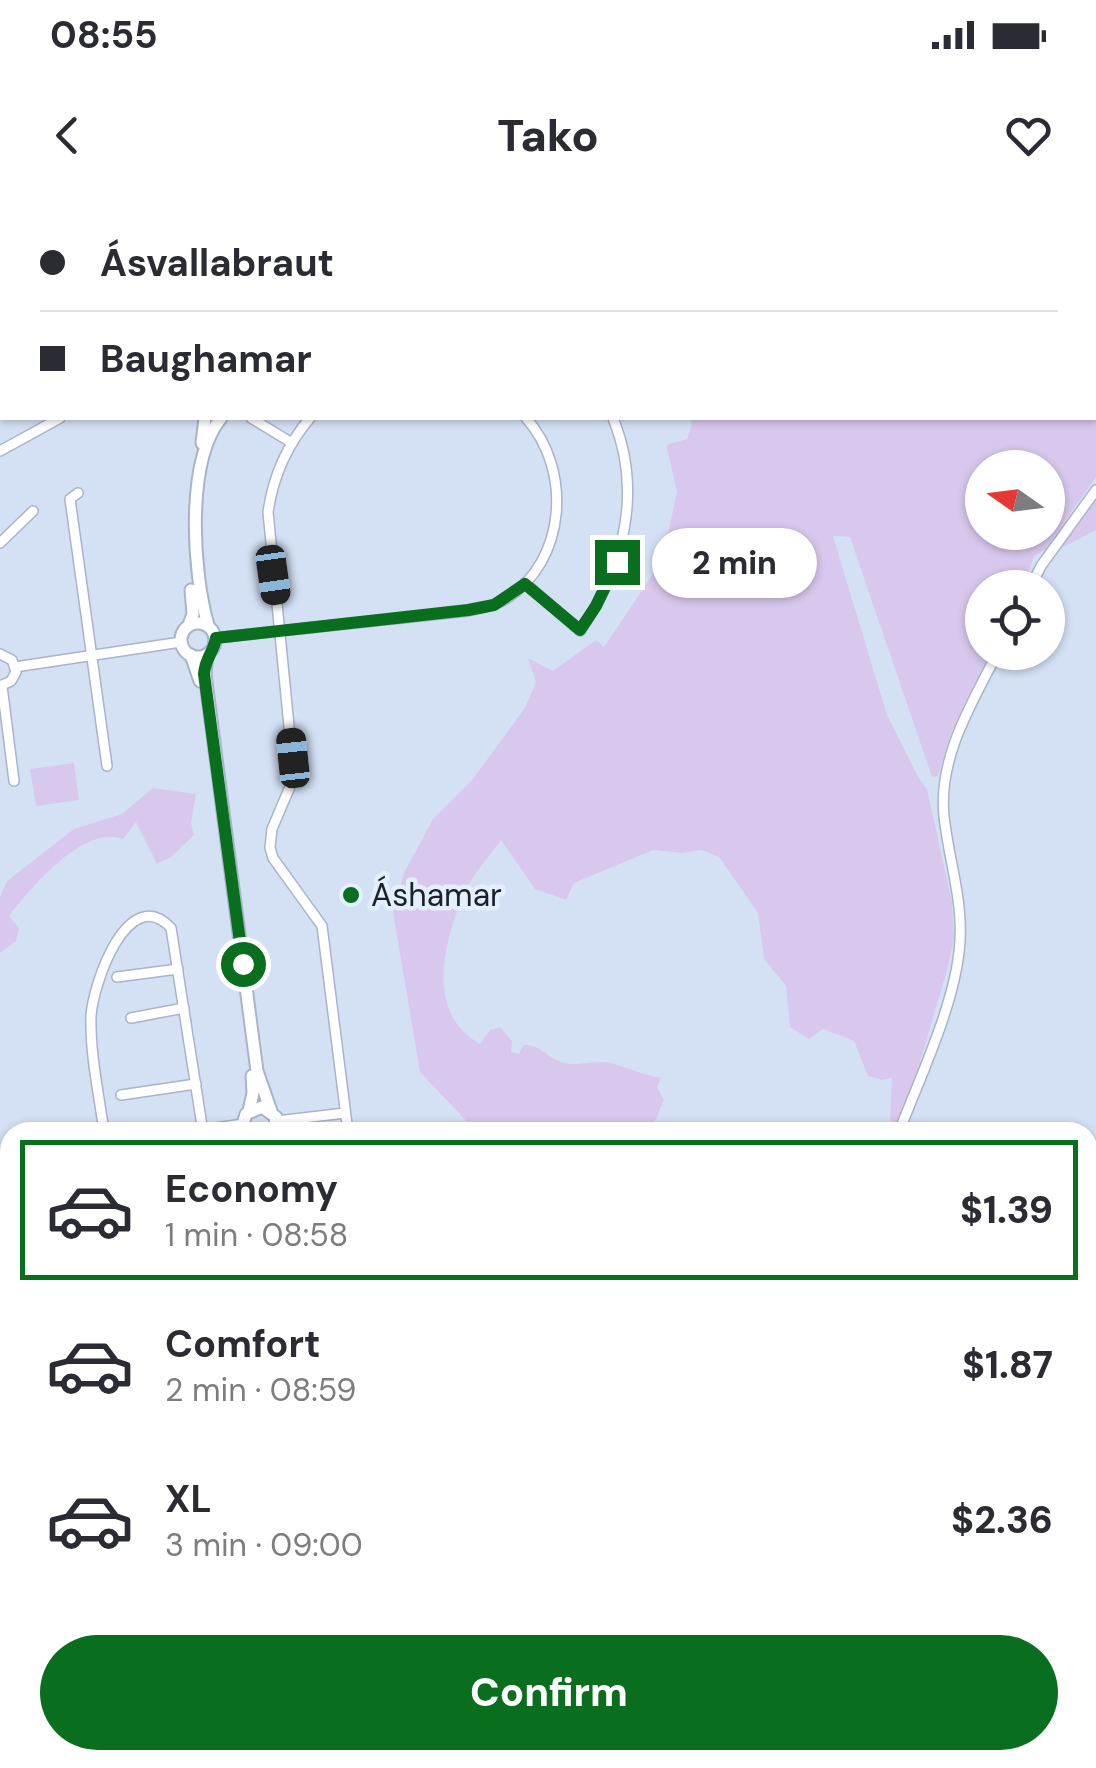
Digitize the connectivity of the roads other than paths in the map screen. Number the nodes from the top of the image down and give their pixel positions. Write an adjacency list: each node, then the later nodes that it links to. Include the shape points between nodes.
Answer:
1 (56, 420): 9 (street)
2 (205, 420): 16 (main road, via 188,523 194,604)
3 (219, 420): 17 (main road, via 196,505 196,582)
4 (254, 420): 8 (street)
5 (309, 420): 8 (street)
6 (527, 420): 15 (street, via 547,450 558,508 552,537)
7 (614, 420): 15 (street, via 624,447 628,506 617,562 596,606 580,630)
8 (292, 443): 18 (street, via 272,488 267,523)
9 (0, 451)
10 (1096, 490): 14 (street)
11 (78, 493): 23 (street, via 70,499)
12 (33, 511): 13 (street)
13 (0, 543)
14 (1040, 570)
15 (525, 584): 18 (street, via 494,605 468,610)
16 (189, 625): 17 (main road); 20 (main road)
17 (208, 625): 19 (main road)
18 (280, 631): 19 (street); 36 (street, via 294,772 270,838 273,858 320,919)
19 (216, 638): 22 (main road)
20 (181, 642): 23 (street); 24 (main road)
21 (0, 654): 25 (street)
22 (207, 654): 24 (main road); 37 (main road, via 204,674 255,1059)
23 (92, 655): 25 (street); 28 (street)
24 (191, 655): 40 (main road, via 202,696 253,1087)
25 (15, 667): 27 (street, via 14,677)
26 (989, 670): 42 (street, via 950,756 944,815 960,904 959,957)
27 (1, 686): 29 (street)
28 (108, 766)
29 (14, 781)
30 (178, 969): 31 (street); 32 (street); 38 (street, via 171,928 152,916 133,920 122,932 93,1006)
31 (117, 978)
32 (184, 1008): 33 (street); 34 (street)
33 (131, 1018)
34 (196, 1084): 35 (street); 39 (street)
35 (121, 1095)
36 (345, 1113): 37 (street); 41 (street)
37 (274, 1121): 40 (main road, via 258,1107)
38 (103, 1122)
39 (202, 1122)
40 (246, 1122)
41 (346, 1122)
42 (903, 1122)

